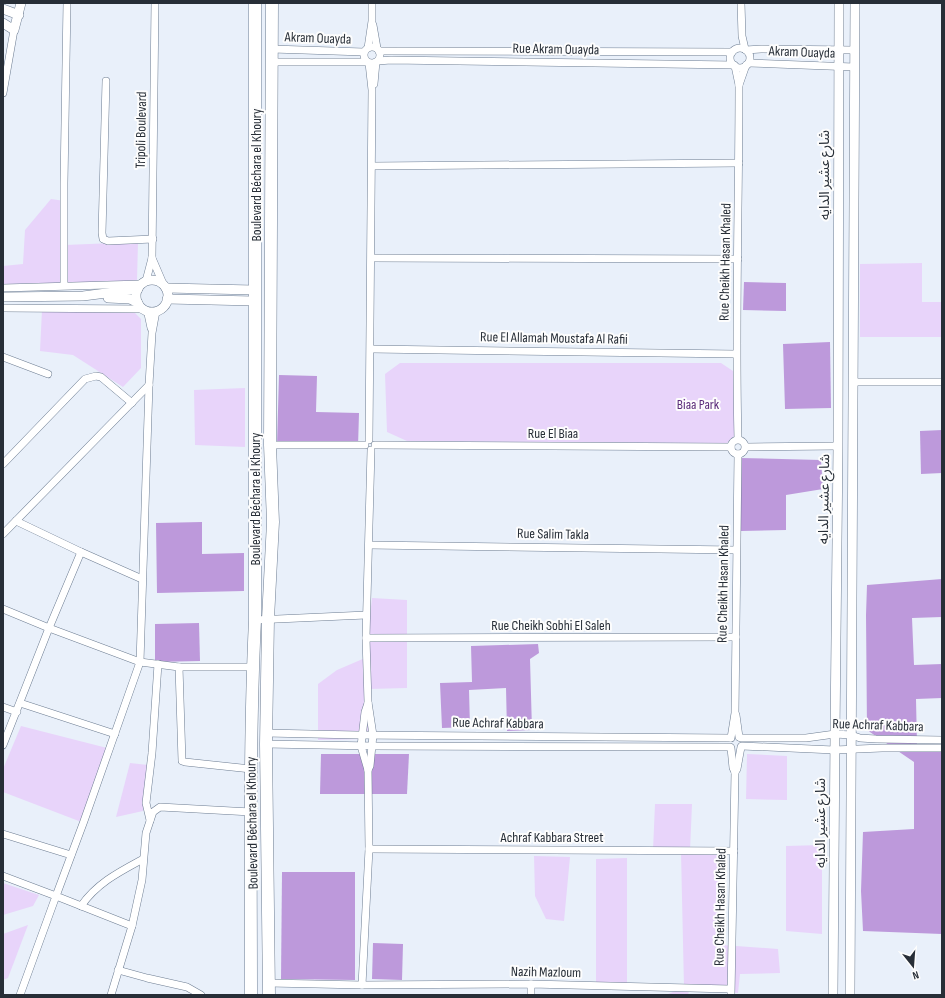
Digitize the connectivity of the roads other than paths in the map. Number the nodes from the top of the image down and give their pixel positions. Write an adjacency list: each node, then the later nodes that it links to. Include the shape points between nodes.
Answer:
1 (22, 3): 11 (street)
2 (67, 3): 40 (street)
3 (155, 3): 36 (street, Tripoli Boulevard)
4 (255, 3): 34 (highway, Boulevard Béchara el Khoury)
5 (272, 3): 16 (highway, Boulevard Béchara el Khoury)
6 (372, 3): 12 (street)
7 (741, 3): 15 (street)
8 (839, 3): 19 (street, شارع عشير الدايه)
9 (855, 3): 21 (street, شارع عشير الدايه)
10 (3, 9): 11 (street)
11 (19, 15): 14 (street)
12 (372, 21): 17 (street); 20 (street)
13 (3, 23): 14 (street)
14 (14, 30): 31 (street)
15 (742, 36): 18 (street); 22 (street)
16 (272, 49): 20 (street, Akram Ouayda); 23 (highway, Boulevard Béchara el Khoury)
17 (378, 49): 20 (street, via 372,47); 22 (street, Rue Akram Ouayda); 24 (street, via 380,54)
18 (745, 49): 19 (street); 22 (street); 25 (street, via 750,55)
19 (839, 49): 21 (street); 27 (street, شارع عشير الدايه)
20 (366, 50): 24 (street, via 365,60)
21 (854, 50): 28 (street, شارع عشير الدايه)
22 (734, 51): 26 (street, via 731,58)
23 (272, 62): 24 (street, Rue Akram Ouayda); 35 (highway, Boulevard Béchara el Khoury)
24 (373, 62): 26 (street, Rue Akram Ouayda, via 391,60); 33 (street, via 376,73 372,90)
25 (747, 64): 26 (street, via 743,67); 27 (street, Akram Ouayda); 30 (street, Rue Cheikh Hasan Khaled)
26 (734, 65): 30 (street, Rue Cheikh Hasan Khaled)
27 (839, 66): 28 (street, Akram Ouayda); 63 (street, شارع عشير الدايه)
28 (854, 67): 56 (street, شارع عشير الدايه)
29 (106, 81): 36 (street, via 103,239)
30 (739, 85): 32 (street, Rue Cheikh Hasan Khaled)
31 (3, 93)
32 (739, 164): 33 (street); 39 (street, Rue Cheikh Hasan Khaled)
33 (372, 166): 38 (street)
34 (255, 182): 35 (highway); 44 (highway, Boulevard Béchara el Khoury)
35 (271, 182): 62 (highway, Boulevard Béchara el Khoury)
36 (152, 239): 37 (street, Tripoli Boulevard)
37 (152, 258): 41 (street, Tripoli Boulevard); 42 (street, Tripoli Boulevard)
38 (372, 258): 39 (street); 52 (street)
39 (738, 259): 53 (street, Rue Cheikh Hasan Khaled)
40 (64, 285): 41 (street); 43 (street)
41 (142, 285): 42 (street, via 156,280); 45 (street); 48 (street, via 137,299)
42 (165, 287): 44 (street); 47 (street)
43 (3, 288)
44 (254, 295): 47 (street); 78 (highway, Boulevard Béchara el Khoury)
45 (83, 296): 46 (street); 48 (street, via 130,299)
46 (3, 297)
47 (167, 299): 50 (street, via 163,307)
48 (142, 307): 49 (street); 50 (street); 51 (street, via 148,314)
49 (3, 308)
50 (156, 311): 51 (street)
51 (152, 332): 58 (street)
52 (371, 349): 53 (street, Rue El Allamah Moustafa Al Rafii); 61 (street)
53 (736, 354): 60 (street, Rue Cheikh Hasan Khaled)
54 (3, 357): 55 (street)
55 (48, 374)
56 (853, 382): 57 (street); 95 (street, شارع عشير الدايه)
57 (942, 382)
58 (149, 385): 59 (street); 74 (street)
59 (132, 403): 68 (street, via 101,377 85,380); 69 (street)
60 (738, 439): 64 (street, via 734,440); 65 (street)
61 (367, 442): 62 (street); 66 (street, via 366,449)
62 (270, 445): 77 (highway, Boulevard Béchara el Khoury, via 273,522)
63 (838, 446): 65 (street); 94 (street, شارع عشير الدايه)
64 (731, 447): 66 (street, Rue El Biaa); 67 (street, via 734,453)
65 (746, 447): 67 (street)
66 (373, 448): 71 (street)
67 (738, 454): 72 (street, Rue Cheikh Hasan Khaled)
68 (3, 464)
69 (16, 521): 70 (street); 73 (street)
70 (3, 534)
71 (369, 545): 72 (street, Rue Salim Takla); 76 (street)
72 (736, 550): 80 (street, Rue Cheikh Hasan Khaled)
73 (81, 552): 74 (street); 79 (street)
74 (142, 578): 82 (street)
75 (3, 609): 79 (street)
76 (366, 615): 77 (street); 81 (street)
77 (268, 619): 78 (street); 96 (highway, Boulevard Béchara el Khoury)
78 (255, 620): 85 (highway, Boulevard Béchara el Khoury)
79 (49, 628): 82 (street); 87 (street)
80 (736, 637): 81 (street, Rue Cheikh Sobhi El Saleh); 90 (street, Rue Cheikh Hasan Khaled)
81 (366, 638): 86 (street)
82 (140, 662): 83 (street); 91 (street)
83 (158, 664): 84 (street); 111 (street, via 146,802)
84 (179, 667): 85 (street); 107 (street, via 182,761)
85 (253, 667): 107 (highway, Boulevard Béchara el Khoury)
86 (368, 702): 92 (street); 93 (street)
87 (20, 703): 89 (street); 91 (street)
88 (3, 707): 89 (street)
89 (17, 712): 100 (street)
90 (735, 713): 97 (street, Rue Cheikh Hasan Khaled); 99 (street, Rue Cheikh Hasan Khaled)
91 (115, 734): 115 (street)
92 (362, 734): 93 (street, Rue Achraf Kabbara); 96 (street, Rue Achraf Kabbara); 101 (street)
93 (373, 734): 97 (street, Rue Achraf Kabbara); 102 (street)
94 (834, 734): 95 (street, Rue Achraf Kabbara); 99 (street, Rue Achraf Kabbara); 105 (street, شارع عشير الدايه)
95 (851, 735): 98 (street, Rue Achraf Kabbara, via 867,738); 106 (street, شارع عشير الدايه)
96 (266, 738): 101 (street, Rue Achraf Kabbara); 124 (highway, Boulevard Béchara el Khoury)
97 (730, 738): 99 (street, via 736,736); 103 (street)
98 (942, 740)
99 (740, 742): 103 (street, via 736,750); 105 (street, Rue Achraf Kabbara); 109 (street, Rue Cheikh Hasan Khaled)
100 (3, 746)
101 (362, 746): 102 (street, Rue Achraf Kabbara); 108 (street)
102 (373, 746): 103 (street, Rue Achraf Kabbara); 108 (street)
103 (730, 748): 109 (street, Rue Cheikh Hasan Khaled)
104 (942, 748): 106 (street, Rue Achraf Kabbara)
105 (834, 750): 106 (street, Rue Achraf Kabbara); 131 (street, شارع عشير الدايه)
106 (851, 750): 132 (street, شارع عشير الدايه)
107 (251, 769): 110 (highway, Boulevard Béchara el Khoury)
108 (368, 770): 113 (street)
109 (735, 772): 114 (street, Rue Cheikh Hasan Khaled)
110 (251, 812): 111 (street, via 160,806 153,812); 129 (highway, Boulevard Béchara el Khoury)
111 (150, 820): 116 (street)
112 (3, 834): 115 (street)
113 (369, 849): 114 (street, Achraf Kabbara Street); 123 (street)
114 (734, 850): 125 (street, Rue Cheikh Hasan Khaled)
115 (72, 855): 118 (street)
116 (143, 859): 119 (street, via 100,884); 120 (street, via 142,880)
117 (3, 876): 118 (street)
118 (56, 896): 119 (street); 126 (street)
119 (81, 906): 120 (street)
120 (132, 926): 121 (street)
121 (118, 970): 127 (street); 128 (street, via 188,987)
122 (531, 984): 123 (street, Nazih Mazloum); 125 (street, Nazih Mazloum); 130 (street)
123 (362, 985): 124 (street, Nazih Mazloum)
124 (269, 989)
125 (730, 992)
126 (20, 995)
127 (111, 995)
128 (201, 995)
129 (250, 995)
130 (531, 995)
131 (833, 995)
132 (850, 995)

